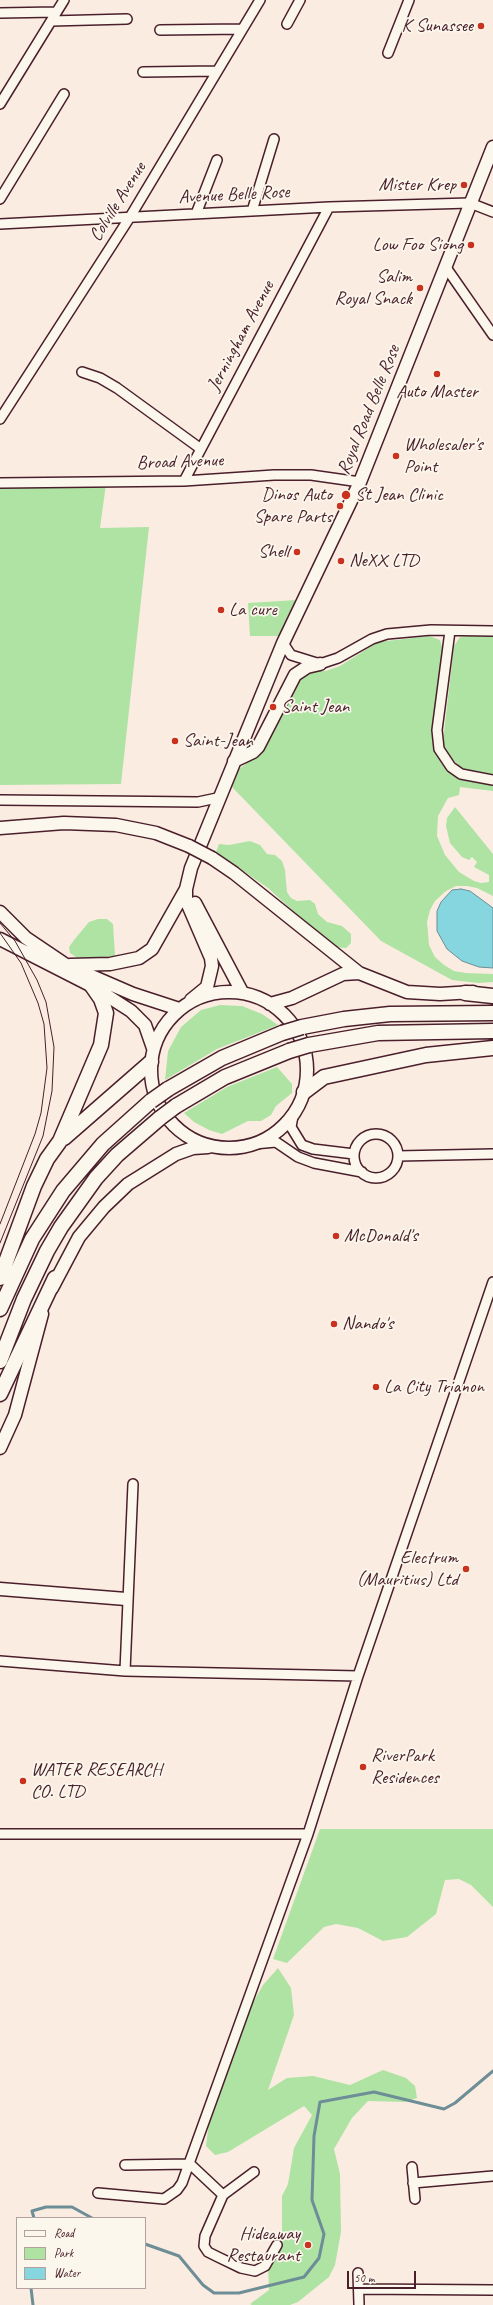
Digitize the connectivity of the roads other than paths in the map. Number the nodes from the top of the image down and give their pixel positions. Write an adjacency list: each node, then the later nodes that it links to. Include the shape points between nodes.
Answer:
1 (64, 0): 5 (street)
2 (260, 0): 10 (street, Colville Avenue)
3 (300, 0): 9 (street)
4 (409, 0): 12 (street)
5 (56, 12): 6 (street); 8 (street)
6 (0, 13)
7 (126, 19): 8 (street)
8 (51, 20): 15 (street)
9 (287, 24)
10 (242, 29): 11 (street); 13 (street, Colville Avenue)
11 (160, 30)
12 (388, 53)
13 (217, 71): 14 (street); 27 (street, Colville Avenue)
14 (143, 72)
15 (4, 89): 17 (street)
16 (64, 94): 21 (street)
17 (0, 104)
18 (274, 140): 24 (street)
19 (493, 147): 22 (main road, Royal Road Belle Rose)
20 (217, 160): 26 (street)
21 (0, 199)
22 (470, 203): 23 (street, Avenue Belle Rose); 25 (street); 29 (main road, Royal Road Belle Rose)
23 (329, 207): 24 (street, Avenue Belle Rose); 33 (street, Jerningham Avenue)
24 (252, 211): 26 (street, Avenue Belle Rose)
25 (493, 212)
26 (196, 214): 27 (street, Avenue Belle Rose)
27 (130, 217): 28 (street, Avenue Belle Rose); 32 (street, Colville Avenue)
28 (0, 224)
29 (446, 266): 30 (street); 35 (main road, Royal Road Belle Rose)
30 (493, 335)
31 (82, 372): 33 (street, via 100,378 117,388)
32 (0, 419)
33 (200, 449): 34 (street, Jerningham Avenue)
34 (184, 481): 35 (street, Broad Avenue, via 311,475); 36 (street, Broad Avenue)
35 (360, 482): 39 (main road, Royal Road Belle Rose)
36 (0, 483)
37 (450, 631): 38 (street); 40 (street, via 388,634); 42 (street, via 437,730 439,749 451,767 461,774)
38 (493, 631)
39 (283, 643): 40 (street, via 291,655); 41 (main road, Royal Road Belle Rose)
40 (320, 664): 41 (main road, via 307,667 295,675 258,747)
41 (234, 761): 43 (main road, Royal Road Belle Rose)
42 (493, 780)
43 (222, 794): 44 (street, via 217,798 198,802); 46 (main road, Royal Road Belle Rose, via 195,857)
44 (0, 800)
45 (0, 828): 50 (main road, bridge, via 64,823 116,825 156,833 189,846 234,873)
46 (187, 886): 49 (main road, via 152,949 139,958 110,964); 53 (main road); 56 (main road, Royal Road Belle Rose, via 186,900 211,958 212,966 207,987)
47 (0, 912): 49 (main road, via 26,938)
48 (0, 939): 49 (main road)
49 (64, 968): 51 (main road); 58 (main road)
50 (359, 973): 54 (main road, via 407,992); 57 (main road, via 344,974 292,998)
51 (92, 986): 62 (main road, via 139,1018 147,1029); 65 (highway, via 101,998 106,1013 101,1045)
52 (493, 990): 54 (main road)
53 (242, 992): 56 (main road, via 222,992); 57 (main road)
54 (465, 993): 55 (highway)
55 (493, 996)
56 (191, 1000): 58 (main road, Royal Road Belle Rose)
57 (270, 1004): 63 (main road, via 290,1021 301,1041 306,1058)
58 (179, 1009): 62 (main road, Royal Road Belle Rose, via 159,1034)
59 (493, 1013): 75 (highway, bridge, via 382,1014 302,1027 222,1058 168,1089 103,1144 63,1191 32,1239)
60 (493, 1031): 76 (highway, bridge, via 378,1033 309,1045 244,1068 176,1106 117,1156 96,1178 61,1227 24,1299)
61 (493, 1048): 63 (highway, via 426,1055 324,1077)
62 (152, 1055): 65 (highway); 67 (main road, via 153,1087 156,1099 166,1116 179,1130 195,1140)
63 (304, 1092): 64 (main road)
64 (292, 1116): 66 (main road, via 276,1133); 68 (street, via 291,1127 302,1145 313,1149)
65 (60, 1141): 72 (highway, via 47,1159 34,1186)
66 (254, 1144): 67 (main road, via 234,1148); 71 (street, via 276,1142 298,1157 314,1163)
67 (213, 1146): 73 (main road, via 193,1148 176,1154 128,1184 104,1207 79,1237)
68 (354, 1154): 70 (street, via 359,1141 377,1133 394,1143); 71 (street, via 357,1167)
69 (493, 1154): 70 (street)
70 (398, 1156): 71 (street, via 395,1167 387,1175 377,1178)
71 (362, 1172)
72 (0, 1278)
73 (55, 1278): 77 (highway); 78 (main road, via 42,1314 15,1415)
74 (493, 1282): 84 (street)
75 (0, 1309)
76 (0, 1361)
77 (0, 1394)
78 (0, 1448)
79 (133, 1484): 81 (street)
80 (0, 1589): 81 (main road)
81 (126, 1599): 83 (street)
82 (0, 1661): 83 (street)
83 (125, 1672): 84 (street)
84 (358, 1676): 86 (street)
85 (0, 1834): 86 (street)
86 (308, 1834): 87 (street)
87 (190, 2164): 88 (street); 93 (street, via 177,2190 164,2199); 94 (street)
88 (125, 2166)
89 (412, 2166): 92 (street)
90 (254, 2172): 94 (street)
91 (493, 2176): 92 (street)
92 (413, 2183): 95 (street)
93 (98, 2193)
94 (223, 2195): 96 (street, via 205,2236 204,2246 208,2252 241,2268 255,2271 265,2266)
95 (415, 2199)
96 (277, 2245)
97 (358, 2273): 98 (street)
98 (358, 2289): 99 (street); 100 (street)
99 (493, 2290)
100 (359, 2304)

